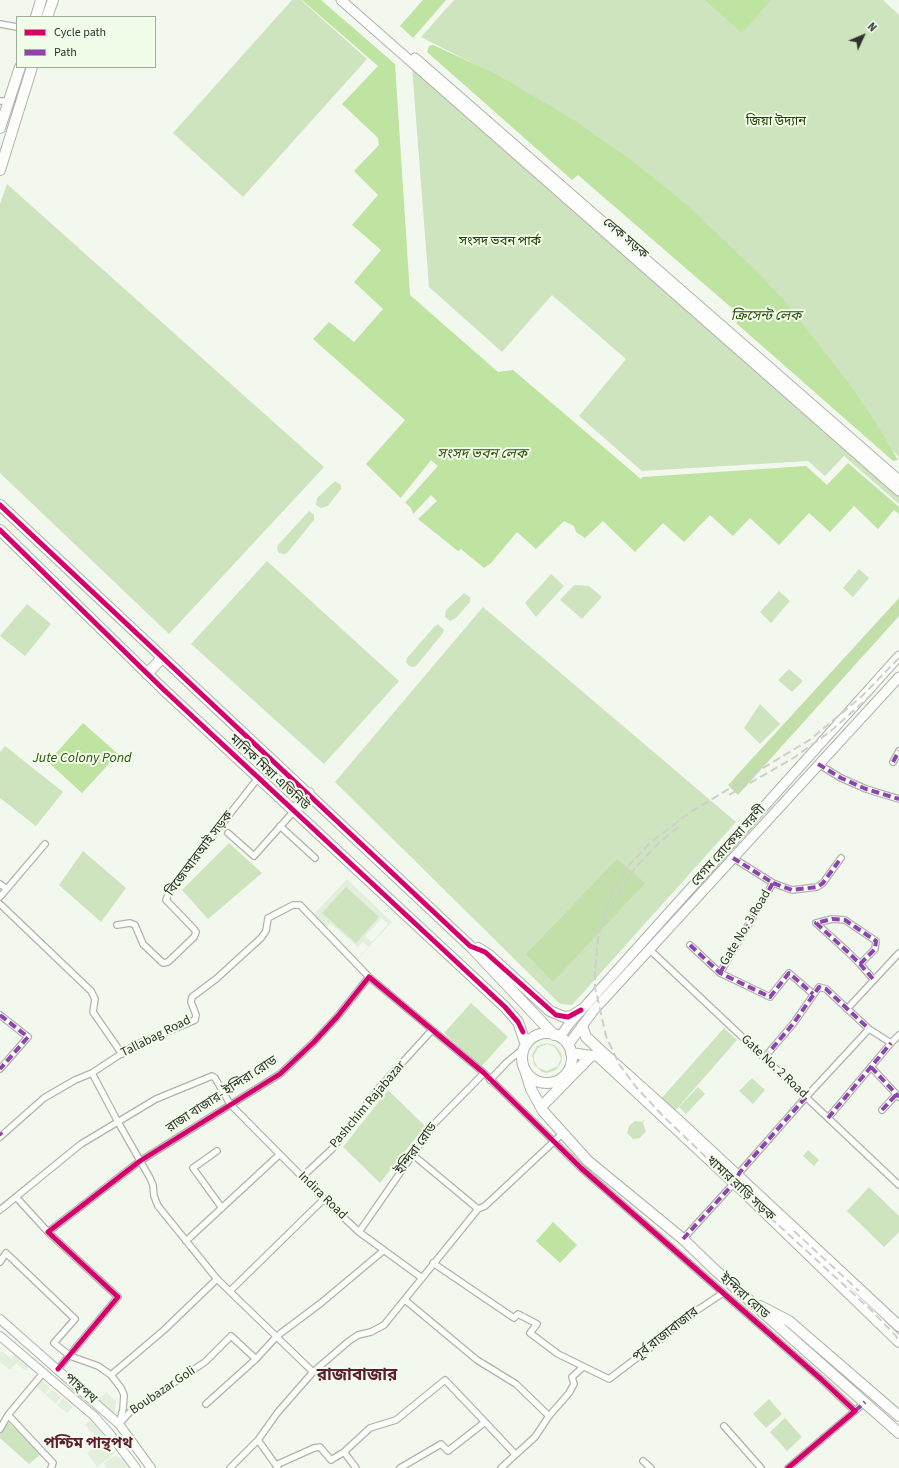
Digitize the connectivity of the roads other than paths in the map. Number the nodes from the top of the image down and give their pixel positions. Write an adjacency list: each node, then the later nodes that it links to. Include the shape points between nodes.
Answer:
1 (41, 0): 5 (highway)
2 (53, 0): 6 (highway)
3 (340, 0): 15 (main road)
4 (350, 0): 14 (main road, লেক সড়ক)
5 (36, 16)
6 (48, 16)
7 (0, 24): 8 (street)
8 (16, 27)
9 (20, 68): 11 (highway)
10 (32, 68): 13 (highway)
11 (4, 101): 12 (highway)
12 (0, 128)
13 (0, 170)
14 (899, 480)
15 (899, 491)
16 (0, 505): 19 (highway, মানিক মিয়া এভিনিউ)
17 (0, 530): 20 (highway, মানিক মিয়া এভিনিউ)
18 (899, 656): 51 (main road, বেগম রোকেয়া সরণী)
19 (162, 658): 20 (highway); 26 (highway, মানিক মিয়া এভিনিউ)
20 (147, 674): 25 (highway, মানিক মিয়া এভিনিউ)
21 (898, 679): 24 (main road, বেগম রোকেয়া সরণী)
22 (899, 751): 23 (street)
23 (893, 762)
24 (818, 764): 27 (street, via 841,778); 33 (main road, বেগম রোকেয়া সরণী)
25 (258, 778): 28 (highway, মানিক মিয়া এভিনিউ); 40 (street, বিজেআরআই সড়ক, via 171,889 166,900 194,929 194,937 168,962 163,963 143,944 135,925)
26 (309, 793): 28 (highway); 42 (highway, মানিক মিয়া এভিনিউ)
27 (899, 800)
28 (294, 810): 29 (street); 59 (highway, মানিক মিয়া এভিনিউ, via 512,1015 523,1032)
29 (280, 826): 30 (street, via 254,856); 32 (street)
30 (228, 833)
31 (45, 844): 37 (street)
32 (315, 858)
33 (733, 858): 35 (street, Gate No. 3 Road); 43 (main road, বেগম রোকেয়া সরণী)
34 (840, 858): 35 (street, Gate No. 3 Road, via 824,883 817,887 792,890)
35 (773, 883): 46 (street, Gate No. 3 Road)
36 (0, 884): 37 (street)
37 (7, 889): 38 (street)
38 (0, 897)
39 (0, 904): 61 (street, via 91,991 95,999 94,1012)
40 (117, 925)
41 (690, 945): 46 (street)
42 (470, 946): 51 (highway, via 489,955 556,1015 568,1017); 57 (highway, মানিক মিয়া এভিনিউ)
43 (649, 950): 53 (main road, বেগম রোকেয়া সরণী); 63 (street, Gate No. 2 Road)
44 (899, 953): 48 (street)
45 (860, 964): 45 (street, via 849,953 816,923 832,919 844,920 876,941 875,948); 48 (street)
46 (720, 973): 49 (street, via 770,997 789,973)
47 (369, 977): 55 (street); 61 (street, Tallabag Road, via 300,905 297,905 268,918 266,931 261,938 192,997 195,1020 148,1038); 72 (street, রাজা বাজার- ইন্দিরা রোড, via 338,1017 280,1074)
48 (874, 980): 50 (street)
49 (813, 994): 50 (street, via 819,987 823,987); 63 (street, via 793,1024)
50 (847, 1009): 54 (street)
51 (581, 1010): 57 (main road, বেগম রোকেয়া সরণী)
52 (0, 1016): 65 (street, via 28,1037)
53 (582, 1026): 60 (main road, বেগম রোকেয়া সরণী); 85 (highway, via 584,1034)
54 (869, 1029): 58 (street); 71 (street)
55 (432, 1030): 68 (street); 84 (street, Pashchim Rajabazar, via 380,1087 332,1149)
56 (899, 1035): 58 (street)
57 (557, 1036): 59 (highway, via 540,1035 530,1040); 60 (highway)
58 (890, 1043): 64 (street)
59 (525, 1047): 66 (highway, via 522,1060); 69 (street)
60 (569, 1049): 62 (highway, খামার বাড়ি সড়ক); 66 (highway, via 571,1063 567,1072 555,1082 540,1082)
61 (122, 1054): 67 (street, Tallabag Road)
62 (591, 1056): 73 (highway); 85 (highway, খামার বাড়ি সড়ক, via 597,1055)
63 (764, 1058): 71 (street, Gate No. 2 Road)
64 (871, 1066): 70 (street); 75 (street)
65 (0, 1069)
66 (525, 1070): 73 (highway, ইন্দিরা রোড)
67 (92, 1073): 76 (street); 78 (street, Tallabag Road, via 44,1098)
68 (484, 1073): 69 (street); 81 (street, ইন্দিরা রোড, via 434,1124)
69 (490, 1080): 79 (street)
70 (898, 1096): 74 (street)
71 (806, 1097): 75 (street, Gate No. 2 Road); 85 (street)
72 (230, 1104): 76 (street, Indira Road, via 212,1076 156,1099); 82 (street, Indira Road); 83 (street, রাজা বাজার- ইন্দিরা রোড)
73 (541, 1107): 77 (highway, ইন্দিরা রোড)
74 (882, 1110)
75 (828, 1118): 86 (street, Gate No. 2 Road)
76 (118, 1122): 83 (street); 87 (street, via 81,1144)
77 (563, 1133): 79 (street); 94 (highway, ইন্দিরা রোড, via 588,1161)
78 (1, 1135)
79 (553, 1141): 90 (street, via 485,1206); 102 (street, ইন্দিরা রোড)
80 (217, 1151): 89 (street, via 193,1168)
81 (412, 1154): 90 (street); 93 (street, ইন্দিরা রোড)
82 (279, 1155): 84 (street, Indira Road); 89 (street)
83 (140, 1161): 92 (street, রাজা বাজার- ইন্দিরা রোড); 95 (street, via 153,1185 158,1206)
84 (302, 1177): 88 (street, Indira Road)
85 (736, 1180): 94 (street); 106 (highway); 109 (highway, খামার বাড়ি সড়ক)
86 (899, 1185)
87 (16, 1197): 91 (street); 92 (street)
88 (324, 1199): 93 (street, Indira Road); 101 (street)
89 (222, 1208): 95 (street)
90 (478, 1209): 98 (street)
91 (0, 1210)
92 (48, 1232): 110 (street, via 118,1297)
93 (359, 1232): 96 (street, Indira Road)
94 (683, 1239): 104 (highway, ইন্দিরা রোড)
95 (186, 1241): 99 (street)
96 (383, 1251): 100 (street, Indira Road); 108 (street)
97 (0, 1262): 110 (street, Boubazar Goli, via 6,1253 75,1319 54,1343)
98 (433, 1264): 100 (street); 112 (street, via 514,1318 518,1314 537,1324 530,1333 558,1354)
99 (217, 1278): 101 (street); 116 (street, via 164,1330)
100 (422, 1278): 103 (street)
101 (230, 1291): 108 (street)
102 (723, 1293): 112 (street, পূর্ব রাজাবাজার, via 681,1321 609,1379); 119 (street, ইন্দিরা রোড)
103 (405, 1300): 114 (street, via 384,1326 358,1335); 121 (street, via 477,1360 516,1384)
104 (750, 1301): 117 (highway, ইন্দিরা রোড); 122 (highway, via 789,1321)
105 (0, 1319): 113 (main road, পান্থপথ)
106 (899, 1326)
107 (0, 1336): 115 (main road, পান্থপথ)
108 (277, 1336): 111 (street); 114 (street)
109 (899, 1342)
110 (70, 1356): 113 (street); 116 (street, Boubazar Goli, via 98,1366)
111 (256, 1359): 118 (street); 124 (street, Boubazar Goli, via 230,1336 205,1362 130,1412)
112 (584, 1367): 121 (street, via 572,1377 574,1384)
113 (58, 1369): 124 (main road, পান্থপথ)
114 (313, 1372): 128 (street, via 278,1412)
115 (43, 1373): 120 (street); 134 (main road, পান্থপথ, via 94,1416)
116 (110, 1375): 124 (street, Boubazar Goli, via 124,1395)
117 (865, 1402): 119 (street); 127 (highway, ইন্দিরা রোড)
118 (206, 1404)
119 (855, 1412): 142 (street)
120 (8, 1415): 126 (street); 133 (street, via 53,1463)
121 (549, 1416): 130 (street, via 535,1437)
122 (899, 1416)
123 (485, 1422): 129 (street, via 445,1380 396,1420 370,1428); 130 (street); 138 (street, via 448,1451 441,1444)
124 (119, 1424): 135 (main road, পান্থপথ)
125 (724, 1426): 141 (street)
126 (0, 1429)
127 (899, 1433)
128 (258, 1440): 132 (street); 136 (street)
129 (344, 1452): 132 (street, via 331,1460 323,1449 314,1448); 137 (street)
130 (515, 1454): 139 (street)
131 (643, 1461): 140 (street)
132 (277, 1466)
133 (51, 1468)
134 (136, 1468)
135 (151, 1468)
136 (230, 1468)
137 (356, 1468)
138 (400, 1468)
139 (501, 1468)
140 (651, 1468)
141 (761, 1468)
142 (788, 1468)

